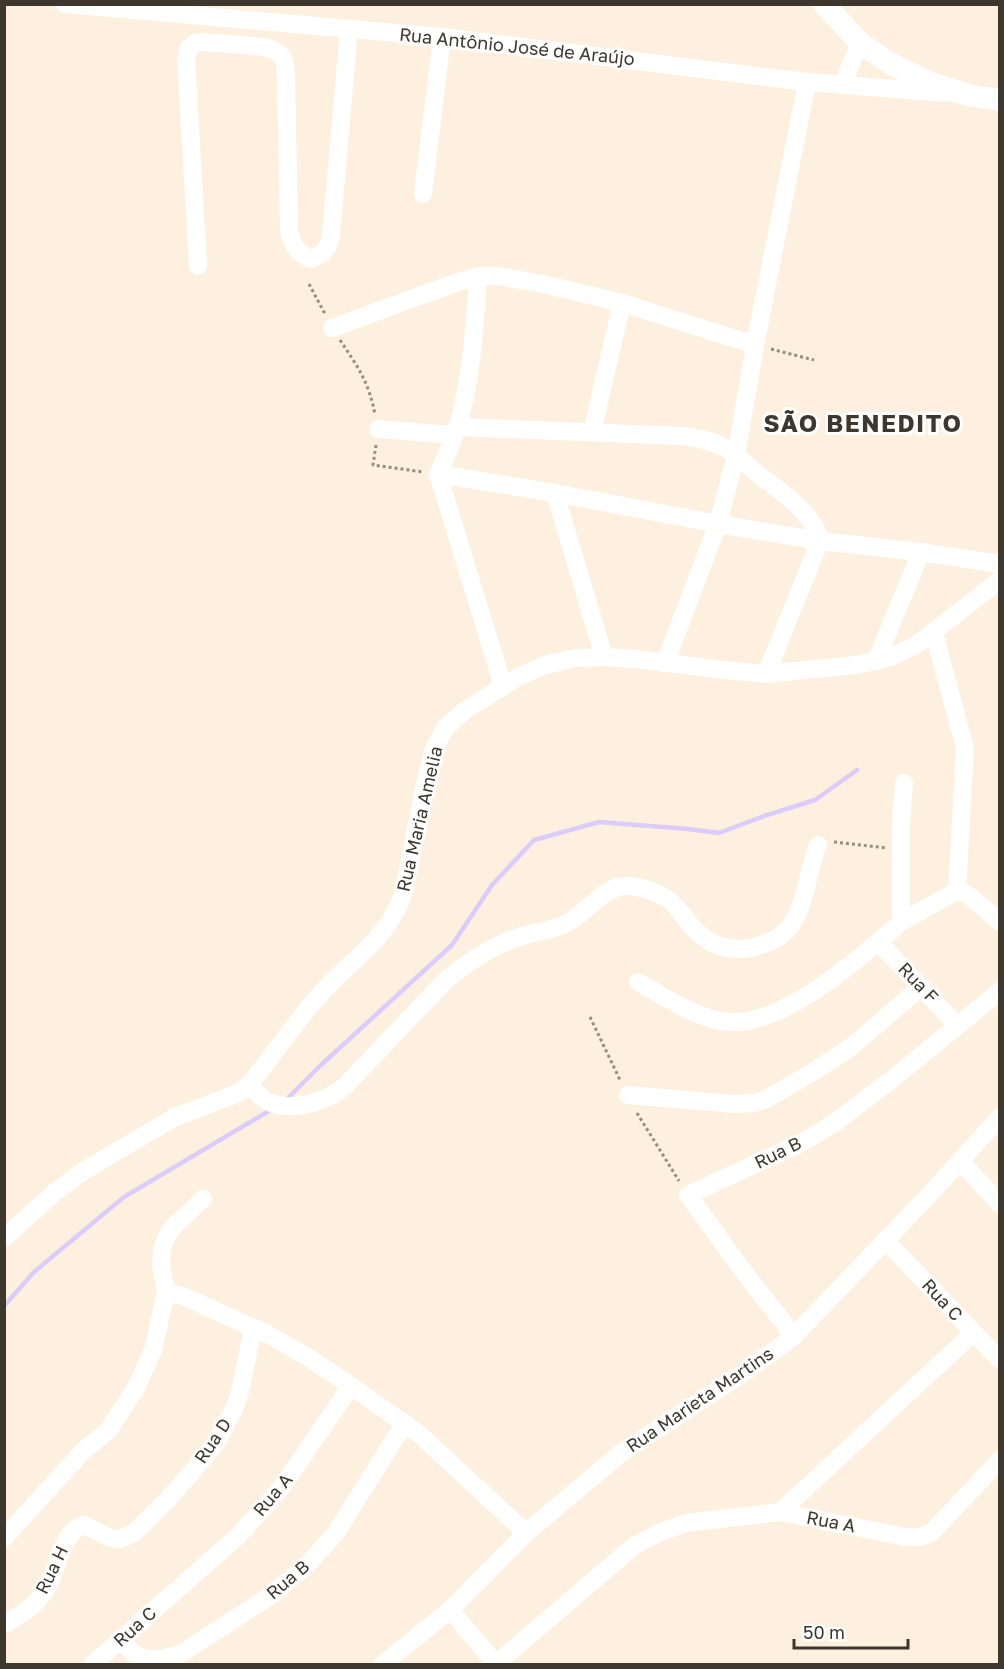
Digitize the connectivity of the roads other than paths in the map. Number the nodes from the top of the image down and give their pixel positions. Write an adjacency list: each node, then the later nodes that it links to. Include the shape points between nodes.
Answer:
1 (824, 4): 6 (street)
2 (77, 5): 3 (street, Rua Antônio José de Araújo)
3 (254, 12): 4 (street, Rua Antônio José de Araújo)
4 (349, 29): 5 (street, Rua Antônio José de Araújo); 12 (street, via 332,235 322,255 310,258 293,244 289,231 286,75 282,56 272,49 203,42 188,49)
5 (442, 37): 7 (street, Rua Antônio José de Araújo); 11 (street)
6 (860, 43): 8 (street); 9 (street, via 910,74)
7 (807, 82): 8 (street, Rua Antônio José de Araújo); 16 (street)
8 (842, 85): 9 (street, Rua Antônio José de Araújo)
9 (968, 95): 10 (street)
10 (999, 100)
11 (423, 194)
12 (198, 266)
13 (478, 276): 14 (street, via 526,280); 15 (street); 18 (street, via 471,350)
14 (622, 303): 16 (street); 19 (street)
15 (332, 328)
16 (755, 345): 20 (street)
17 (378, 429): 18 (street)
18 (455, 431): 19 (street); 21 (street)
19 (592, 432): 20 (street, via 696,438)
20 (736, 455): 23 (street); 24 (street, via 808,518)
21 (438, 474): 22 (street); 33 (street)
22 (555, 493): 23 (street); 29 (street)
23 (718, 525): 24 (street); 31 (street)
24 (820, 541): 25 (street); 32 (street)
25 (921, 552): 26 (street); 30 (street)
26 (999, 564)
27 (999, 580): 28 (street, Rua Maria Amelia)
28 (934, 633): 30 (street, Rua Maria Amelia); 36 (street, via 965,748)
29 (604, 657): 31 (street, Rua Maria Amelia); 33 (street, Rua Maria Amelia, via 545,665)
30 (876, 661): 32 (street, Rua Maria Amelia)
31 (665, 663): 32 (street, Rua Maria Amelia)
32 (766, 674)
33 (503, 686): 44 (street, Rua Maria Amelia, via 457,717 445,728 434,749 404,891 388,925 322,992)
34 (904, 783): 37 (street)
35 (818, 845): 44 (street, via 795,919 786,932 769,942 733,950 705,939 670,901 621,886 604,894 569,922 511,940 465,964 335,1094 290,1106 268,1101)
36 (957, 891): 37 (street); 38 (street, via 967,894)
37 (901, 922): 39 (street)
38 (999, 922)
39 (878, 942): 40 (street, via 816,989 768,1016 745,1021 717,1021 675,1004); 41 (street, Rua F)
40 (638, 982)
41 (921, 987): 43 (street, Rua F); 45 (street, via 851,1047 765,1100 734,1104)
42 (999, 991): 43 (street, Rua B)
43 (957, 1025): 55 (street, Rua B, via 833,1124 688,1195)
44 (248, 1086): 50 (street, Rua Maria Amelia, via 175,1117 82,1172)
45 (628, 1095)
46 (999, 1117): 47 (street, Rua Marieta Martins)
47 (960, 1161): 49 (street); 51 (street, Rua Marieta Martins)
48 (203, 1199): 52 (street, via 167,1236 161,1264)
49 (999, 1204)
50 (4, 1239)
51 (885, 1240): 54 (street, Rua C); 55 (street, Rua Marieta Martins)
52 (166, 1292): 53 (street); 63 (street, via 153,1350 137,1386 108,1431 84,1450)
53 (253, 1328): 57 (street); 61 (street, Rua D, via 240,1392 216,1443)
54 (973, 1332): 56 (street, Rua C); 60 (street)
55 (794, 1336): 62 (street, Rua Marieta Martins, via 621,1453)
56 (999, 1360)
57 (351, 1386): 58 (street); 64 (street, Rua A, via 281,1488 239,1535)
58 (405, 1422): 62 (street); 67 (street, Rua B, via 335,1534 273,1594 182,1653 168,1658 141,1658)
59 (999, 1460): 60 (street, Rua A, via 931,1533 919,1537)
60 (780, 1512): 70 (street, Rua A, via 686,1523 635,1545)
61 (134, 1533): 66 (street, Rua H, via 120,1539 110,1538 84,1525 78,1527 65,1542 47,1588 31,1607)
62 (526, 1533): 65 (street, Rua Marieta Martins)
63 (4, 1538)
64 (177, 1590): 67 (street, Rua C)
65 (450, 1610): 69 (street, Rua Marieta Martins); 70 (street)
66 (4, 1624)
67 (121, 1640): 68 (street, Rua C)
68 (93, 1665)
69 (383, 1665)
70 (496, 1665)

